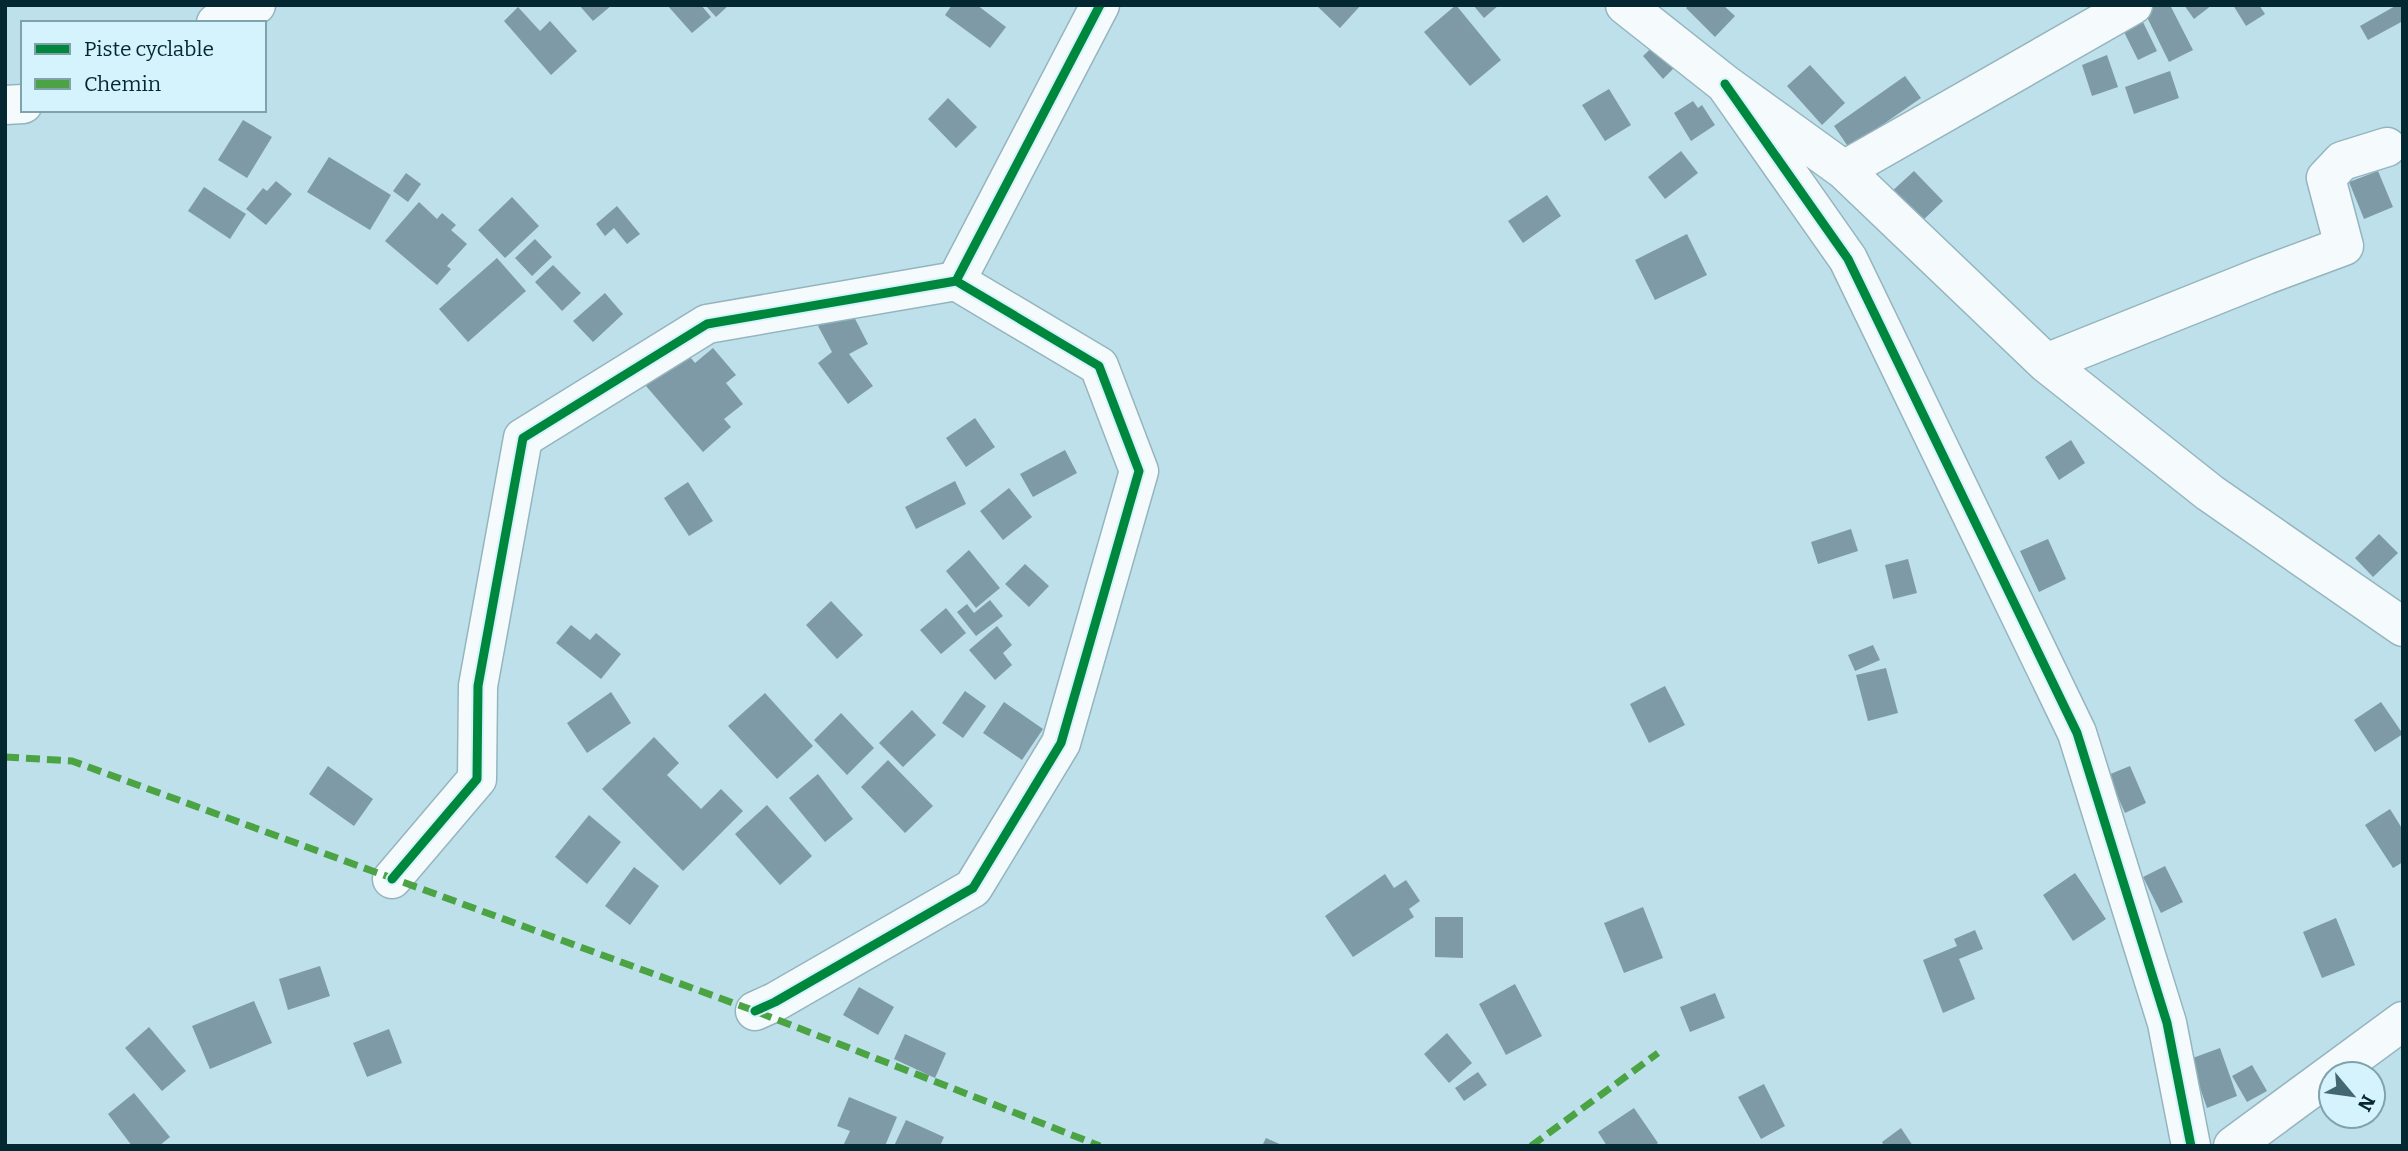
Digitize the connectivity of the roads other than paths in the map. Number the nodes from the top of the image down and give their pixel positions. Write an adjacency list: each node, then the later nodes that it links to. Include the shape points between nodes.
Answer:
1 (256, 5): 5 (street)
2 (1100, 5): 9 (street)
3 (1625, 5): 6 (street)
4 (2133, 5): 8 (street)
5 (220, 21)
6 (1725, 84): 8 (street); 15 (street, via 1847,260 2077,733 2166,1023)
7 (2387, 147): 10 (street, via 2342,162 2326,178 2344,246)
8 (1844, 170): 10 (street)
9 (956, 281): 12 (street, via 707,324 523,438 478,686 477,779); 13 (street, via 1099,366 1139,471 1061,743 973,888)
10 (2046, 363): 11 (street, via 2210,493)
11 (2403, 627)
12 (392, 878)
13 (755, 1011)
14 (2403, 1021): 16 (street)
15 (2191, 1146)
16 (2233, 1146)

